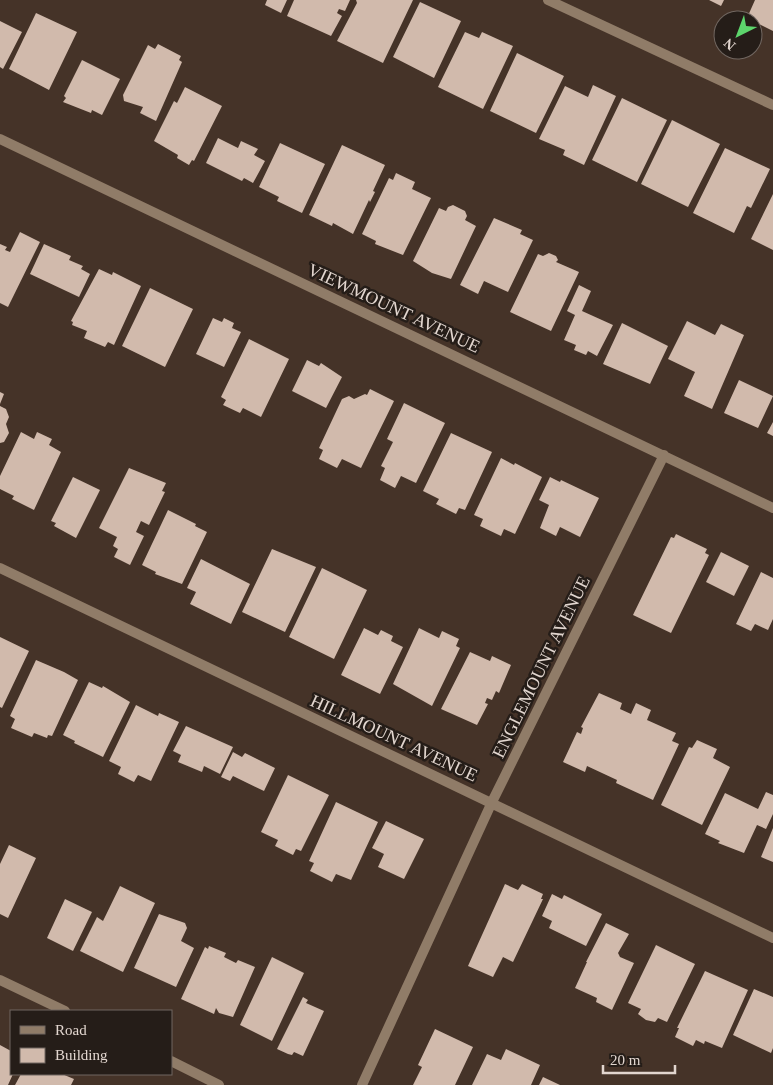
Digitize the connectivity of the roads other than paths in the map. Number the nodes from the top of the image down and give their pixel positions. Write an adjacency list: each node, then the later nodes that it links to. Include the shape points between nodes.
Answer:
1 (548, 0): 2 (street)
2 (773, 105)
3 (0, 139): 4 (street, VIEWMOUNT AVENUE)
4 (664, 455): 5 (street, VIEWMOUNT AVENUE); 7 (street, ENGLEMOUNT AVENUE)
5 (773, 508)
6 (0, 568): 7 (street, HILLMOUNT AVENUE)
7 (492, 802): 8 (street, HILLMOUNT AVENUE); 13 (street, ENGLEMOUNT AVENUE)
8 (773, 938)
9 (0, 980): 10 (street)
10 (63, 1010)
11 (172, 1062): 12 (street)
12 (219, 1085)
13 (362, 1085)

